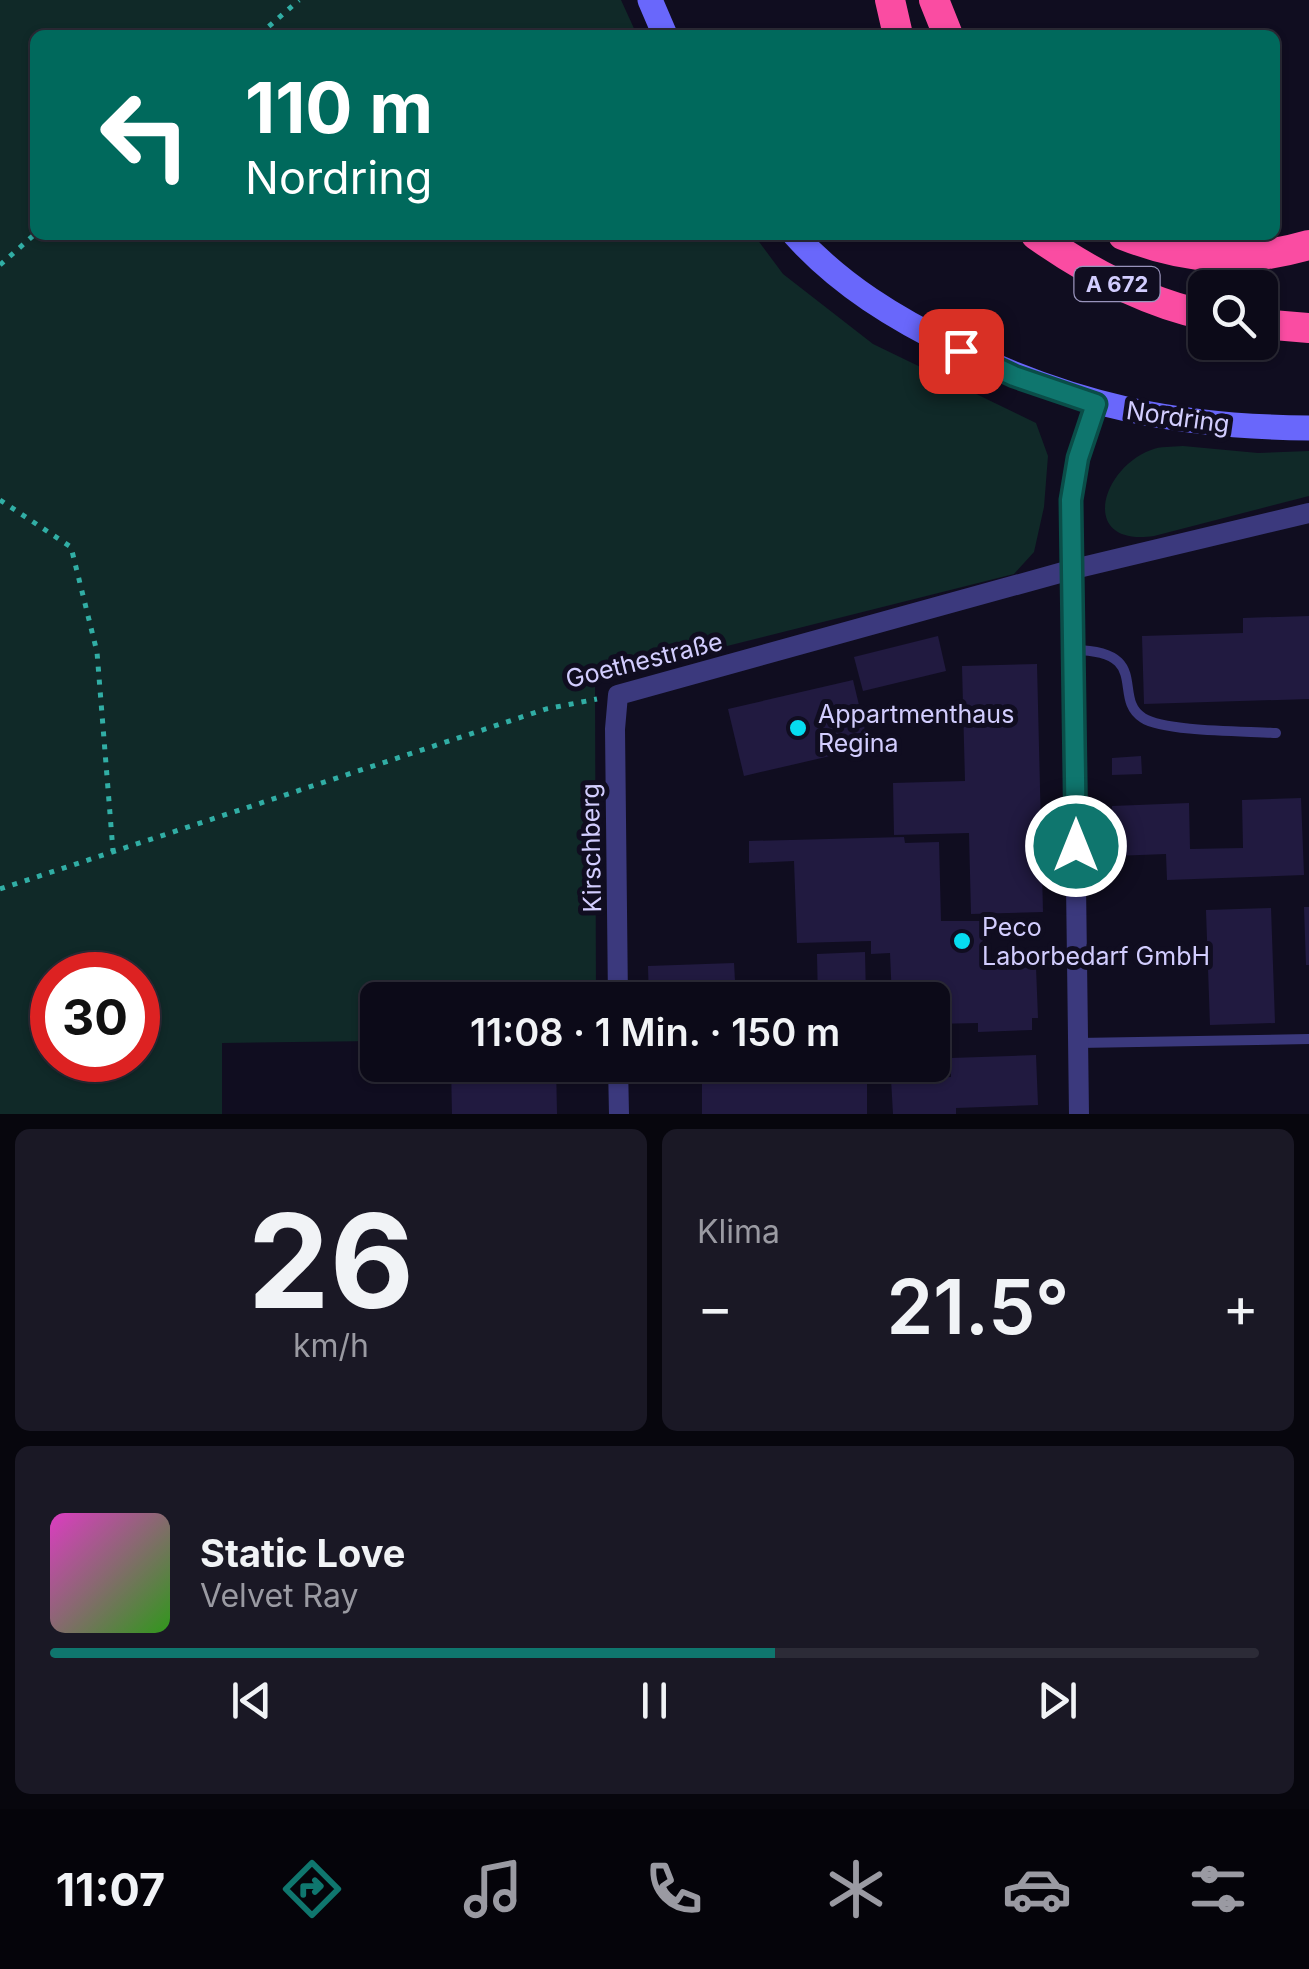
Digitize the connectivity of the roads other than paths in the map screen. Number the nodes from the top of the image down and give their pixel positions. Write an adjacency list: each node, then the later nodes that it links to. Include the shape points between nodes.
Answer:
1 (650, 0): 4 (main road)
2 (890, 0): 5 (highway)
3 (934, 0): 6 (highway)
4 (663, 30)
5 (897, 30)
6 (946, 30)
7 (800, 240): 14 (main road, Nordring, via 842,282 935,338 1014,376)
8 (1044, 240): 11 (highway, A 672, via 1109,280)
9 (1136, 240): 10 (highway, A 672, via 1197,257 1238,259)
10 (1309, 244)
11 (1188, 310)
12 (1278, 325): 13 (highway)
13 (1309, 328)
14 (1096, 404): 15 (main road, Nordring, via 1216,424); 17 (street, via 1071,500)
15 (1309, 428)
16 (1309, 512): 17 (street, Goethestraße)
17 (1074, 569): 18 (street); 19 (street, Goethestraße)
18 (1074, 650): 20 (lane, via 1114,658 1145,720); 23 (street)
19 (618, 695): 21 (street, Kirschberg)
20 (1276, 732)
21 (618, 982)
22 (1309, 1039): 23 (lane)
23 (1078, 1042): 26 (street)
24 (618, 1082): 25 (street)
25 (619, 1114)
26 (1079, 1114)

